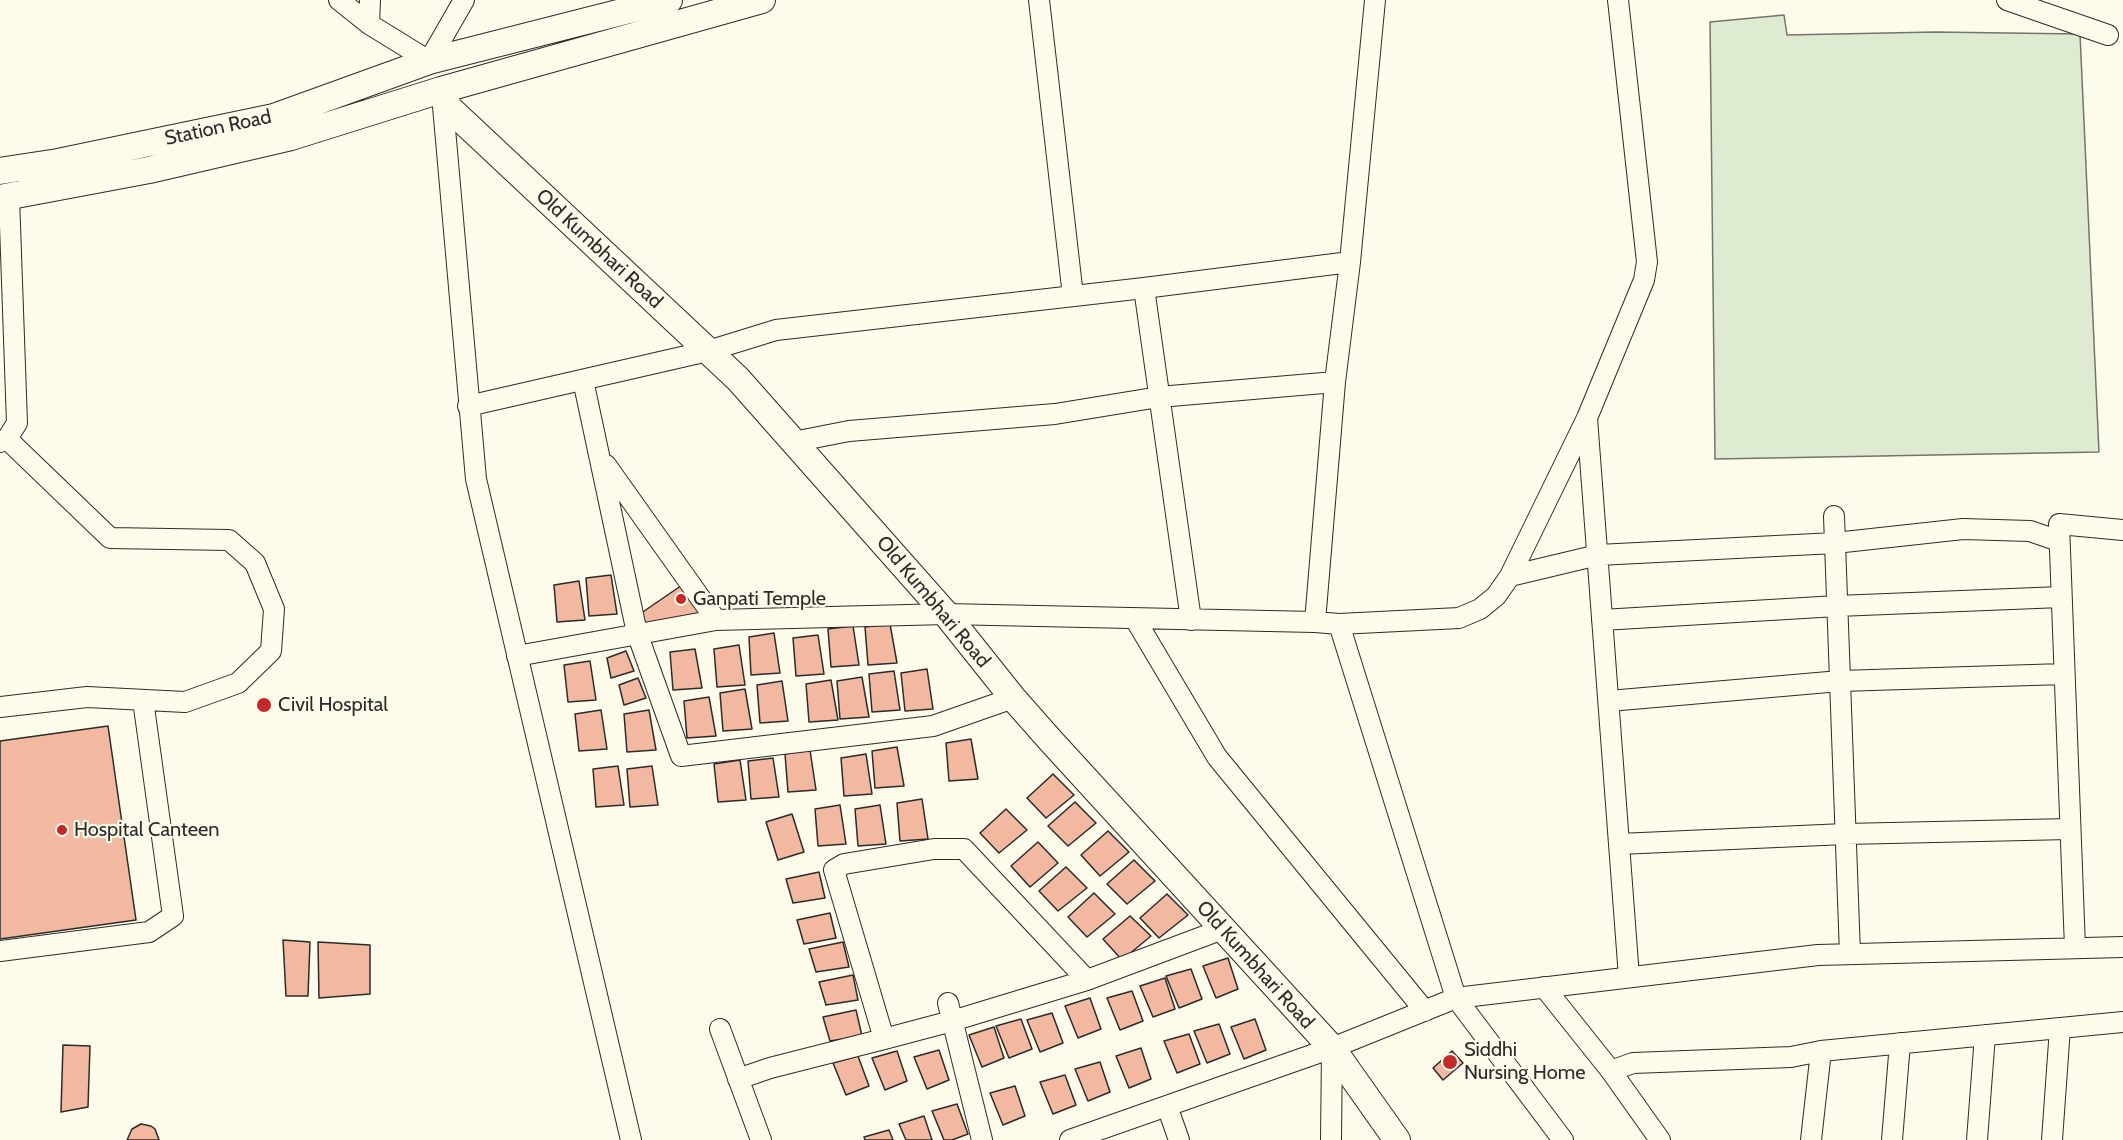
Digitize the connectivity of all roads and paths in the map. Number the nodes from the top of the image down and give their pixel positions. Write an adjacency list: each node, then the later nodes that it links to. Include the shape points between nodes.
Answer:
1 (339, 0): 10 (street)
2 (370, 0): 10 (street)
3 (464, 0): 12 (street)
4 (669, 0): 12 (main road, Station Road)
5 (762, 0): 13 (main road)
6 (1039, 0): 18 (street)
7 (1375, 0): 16 (street)
8 (1618, 0): 24 (street, via 1647,262 1644,280)
9 (2007, 0): 11 (street)
10 (369, 24): 12 (street)
11 (2108, 34)
12 (429, 60): 14 (main road, Station Road, via 274,117)
13 (441, 90): 15 (main road, via 291,137 148,170); 19 (main road, Old Kumbhari Road, via 449,108); 23 (street)
14 (0, 171)
15 (4, 197): 25 (street, via 17,423)
16 (1350, 262): 17 (street); 21 (street)
17 (1144, 288): 18 (street); 22 (street)
18 (1073, 296): 19 (street, via 776,330)
19 (708, 351): 20 (street); 26 (main road, Old Kumbhari Road)
20 (583, 380): 23 (street); 27 (street)
21 (1335, 382): 22 (street); 41 (street)
22 (1159, 397): 26 (street, via 1055,414 849,431); 39 (street)
23 (468, 406): 44 (street, via 476,479)
24 (1587, 418): 32 (street); 33 (street)
25 (3, 440): 48 (street, via 110,538 229,540 255,563 274,609 271,651 238,683 185,702)
26 (793, 442): 36 (main road, Old Kumbhari Road)
27 (601, 458): 38 (street); 43 (street)
28 (1834, 516): 31 (street)
29 (2123, 530): 30 (street, via 2059,524)
30 (2059, 541): 31 (street, via 2030,531 1963,529); 34 (street)
31 (1835, 543): 32 (street); 35 (street)
32 (1598, 555): 33 (street); 40 (street)
33 (1510, 576): 42 (street, via 1496,596 1459,618)
34 (2061, 597): 35 (street); 45 (street)
35 (1837, 606): 40 (street); 46 (street)
36 (946, 614): 37 (street); 38 (street); 47 (main road, Old Kumbhari Road)
37 (1135, 619): 39 (street); 63 (street, via 1217,757)
38 (716, 620): 43 (street)
39 (1191, 620): 41 (street)
40 (1602, 620): 49 (street)
41 (1315, 622): 42 (street)
42 (1339, 624): 62 (street)
43 (637, 633): 44 (street); 47 (street, via 681,756 933,726)
44 (517, 656): 76 (street)
45 (2064, 674): 46 (street); 51 (street)
46 (1840, 681): 49 (street); 52 (street)
47 (1013, 698): 54 (main road, Old Kumbhari Road)
48 (143, 700): 50 (street, via 87,697); 57 (street, via 173,916 149,932)
49 (1609, 701): 53 (street)
50 (0, 707)
51 (2070, 829): 52 (street); 56 (street)
52 (1845, 834): 53 (street); 58 (street)
53 (1619, 844): 59 (street)
54 (1223, 929): 60 (street); 71 (main road, Old Kumbhari Road)
55 (2123, 947): 56 (street)
56 (2074, 948): 58 (street)
57 (0, 951)
58 (1850, 954): 59 (street)
59 (1629, 977): 61 (street)
60 (1087, 980): 64 (street); 69 (street, via 964,849 934,849 844,864 834,870)
61 (1544, 987): 62 (street); 73 (street)
62 (1456, 998): 63 (street); 83 (street)
63 (1425, 1011): 71 (street)
64 (950, 1012): 69 (street); 78 (street)
65 (2123, 1022): 66 (street)
66 (2060, 1028): 68 (street); 88 (street)
67 (720, 1029): 74 (street)
68 (1985, 1035): 70 (street); 87 (street)
69 (884, 1039): 74 (street)
70 (1900, 1043): 72 (street); 86 (street)
71 (1332, 1048): 75 (street); 81 (street); 82 (main road, Old Kumbhari Road)
72 (1821, 1051): 73 (street, via 1791,1057 1634,1063); 85 (street)
73 (1611, 1071): 84 (street)
74 (738, 1079): 77 (street)
75 (1167, 1106): 79 (street); 80 (street)
76 (631, 1140)
77 (761, 1140)
78 (982, 1140)
79 (1070, 1140)
80 (1179, 1140)
81 (1331, 1140)
82 (1396, 1140)
83 (1563, 1140)
84 (1660, 1140)
85 (1811, 1140)
86 (1892, 1140)
87 (1977, 1140)
88 (2052, 1140)

